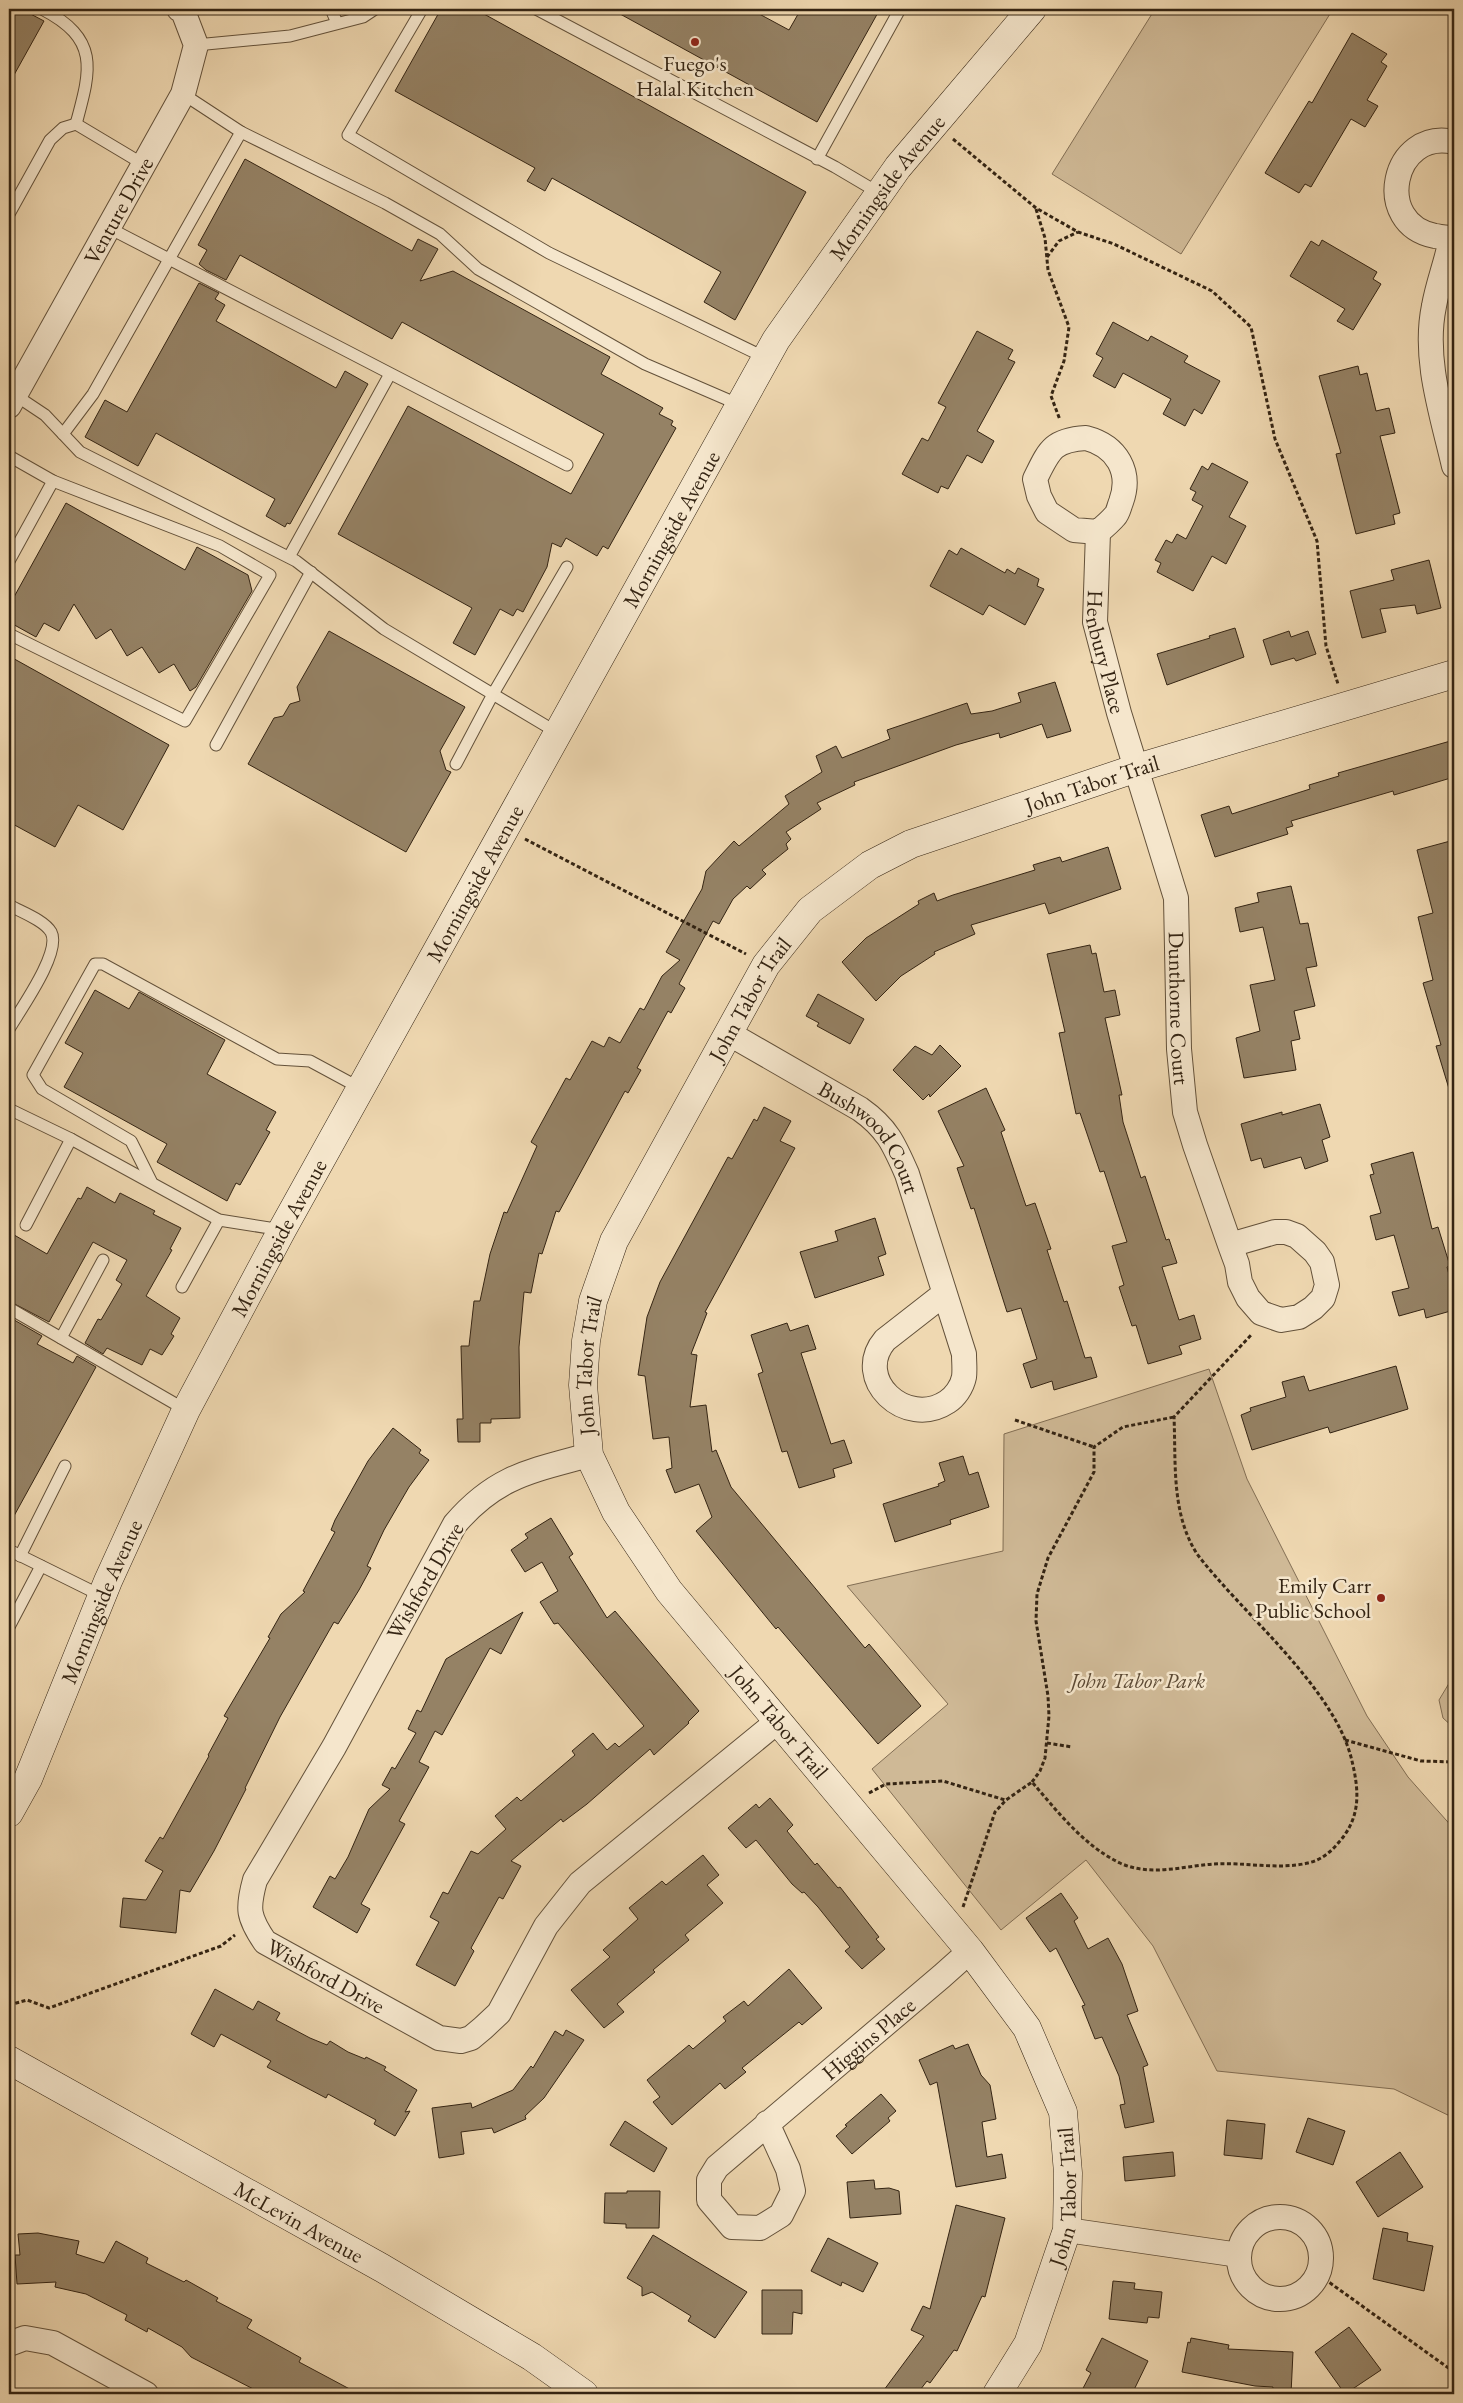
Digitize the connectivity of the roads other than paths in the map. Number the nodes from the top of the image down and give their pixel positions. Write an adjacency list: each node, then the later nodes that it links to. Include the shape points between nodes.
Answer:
1 (42, 9): 12 (lane, via 62,19 75,32 89,62)
2 (179, 9): 10 (street, via 183,11)
3 (330, 9): 9 (lane)
4 (374, 9): 9 (lane, via 364,16)
5 (422, 9): 22 (lane, via 348,135 549,253)
6 (536, 9): 15 (lane)
7 (900, 9): 15 (lane)
8 (1032, 9): 17 (street, Morningside Avenue)
9 (337, 24): 10 (lane, via 290,36)
10 (196, 45): 11 (street, Venture Drive)
11 (183, 94): 13 (lane); 16 (street, Venture Drive)
12 (76, 124): 16 (lane); 18 (lane, via 63,128 50,140)
13 (241, 132): 21 (lane); 25 (lane, via 432,230 478,269 645,364)
14 (1454, 142): 20 (street, via 1429,142 1409,154 1397,175 1396,198 1406,219 1424,234)
15 (817, 158): 17 (lane)
16 (143, 164): 19 (street, Venture Drive)
17 (879, 193): 22 (street, Morningside Avenue)
18 (9, 214)
19 (109, 228): 21 (lane); 24 (street, Venture Drive)
20 (1453, 238): 29 (street, via 1434,306 1430,345 1437,397)
21 (169, 260): 23 (lane); 26 (lane, via 93,394)
22 (766, 358): 25 (street, Morningside Avenue)
23 (390, 374): 28 (lane); 32 (lane)
24 (12, 401): 26 (lane, via 45,415)
25 (740, 405): 39 (street, Morningside Avenue)
26 (63, 434): 32 (lane, via 80,452)
27 (9, 456): 30 (lane)
28 (567, 465)
29 (1454, 466)
30 (53, 481): 33 (lane); 36 (lane, via 220,546 270,574 184,722)
31 (1098, 532): 31 (street, via 1116,515 1126,490 1123,466 1110,448 1099,441 1068,439 1050,450 1034,480 1039,496 1047,512 1074,530); 42 (street, Henbury Place, via 1095,622)
32 (289, 557): 35 (lane)
33 (9, 560)
34 (567, 567): 38 (lane)
35 (311, 572): 38 (lane, via 384,629); 40 (lane)
36 (9, 634)
37 (1454, 674): 42 (street, John Tabor Trail)
38 (493, 694): 39 (lane); 41 (lane)
39 (558, 733): 46 (street, Morningside Avenue)
40 (216, 745)
41 (456, 764)
42 (1137, 768): 45 (street, John Tabor Trail, via 911,844 878,861 810,910 766,965); 53 (street, Dunthorne Court, via 1176,898 1179,1049 1185,1112)
43 (9, 905): 44 (lane, via 42,924 51,932 54,944 50,958)
44 (9, 1029)
45 (728, 1033): 56 (street, Bushwood Court, via 879,1123 895,1146 907,1174); 60 (street, John Tabor Trail, via 614,1241 593,1301 583,1385)
46 (360, 1088): 49 (lane, via 310,1061 277,1059 103,964 94,964 32,1075 42,1088 131,1141); 52 (street, Morningside Avenue)
47 (9, 1109): 48 (lane)
48 (71, 1139): 49 (lane); 51 (lane)
49 (151, 1181): 50 (lane)
50 (219, 1220): 52 (lane); 55 (lane)
51 (26, 1225)
52 (282, 1230): 59 (street, Morningside Avenue)
53 (1230, 1245): 53 (street, Dunthorne Court, via 1243,1290 1254,1306 1268,1317 1290,1320 1307,1313 1318,1303 1327,1285 1322,1262 1306,1243 1286,1232 1275,1232)
54 (103, 1260): 58 (lane)
55 (182, 1287)
56 (944, 1294): 56 (street, Bushwood Court, via 890,1336 878,1348 874,1359 875,1371 887,1395 910,1409 937,1408 952,1398 962,1382 964,1354)
57 (9, 1308): 58 (lane)
58 (62, 1338): 59 (lane)
59 (186, 1410): 65 (street, Morningside Avenue)
60 (589, 1455): 67 (street, John Tabor Trail, via 616,1512 669,1591); 67 (street, Wishford Drive, via 514,1477 495,1486 455,1524 334,1747 255,1880 249,1903 253,1925 265,1942 439,2038 461,2041 471,2038 499,2013 546,1926 580,1883)
61 (65, 1466): 63 (lane)
62 (9, 1550): 63 (lane)
63 (20, 1556): 64 (lane)
64 (41, 1566): 65 (lane); 66 (lane)
65 (102, 1596): 68 (street, Morningside Avenue, via 28,1779)
66 (9, 1627)
67 (778, 1721): 69 (street, John Tabor Trail)
68 (9, 1813)
69 (970, 1951): 71 (street, Higgins Place); 72 (street, John Tabor Trail, via 1027,2028 1063,2112 1068,2173)
70 (9, 2060): 76 (street, McLevin Avenue, via 382,2268 532,2357)
71 (766, 2123)
72 (1067, 2230): 73 (street); 77 (street, John Tabor Trail, via 1028,2344)
73 (1239, 2255): 73 (street, via 1240,2267 1248,2283 1261,2295 1273,2299 1297,2296 1319,2275 1321,2254 1317,2241 1299,2221 1286,2217 1272,2217 1249,2230)
74 (9, 2344): 75 (street, via 25,2338 53,2343)
75 (146, 2394)
76 (584, 2394)
77 (997, 2394)

